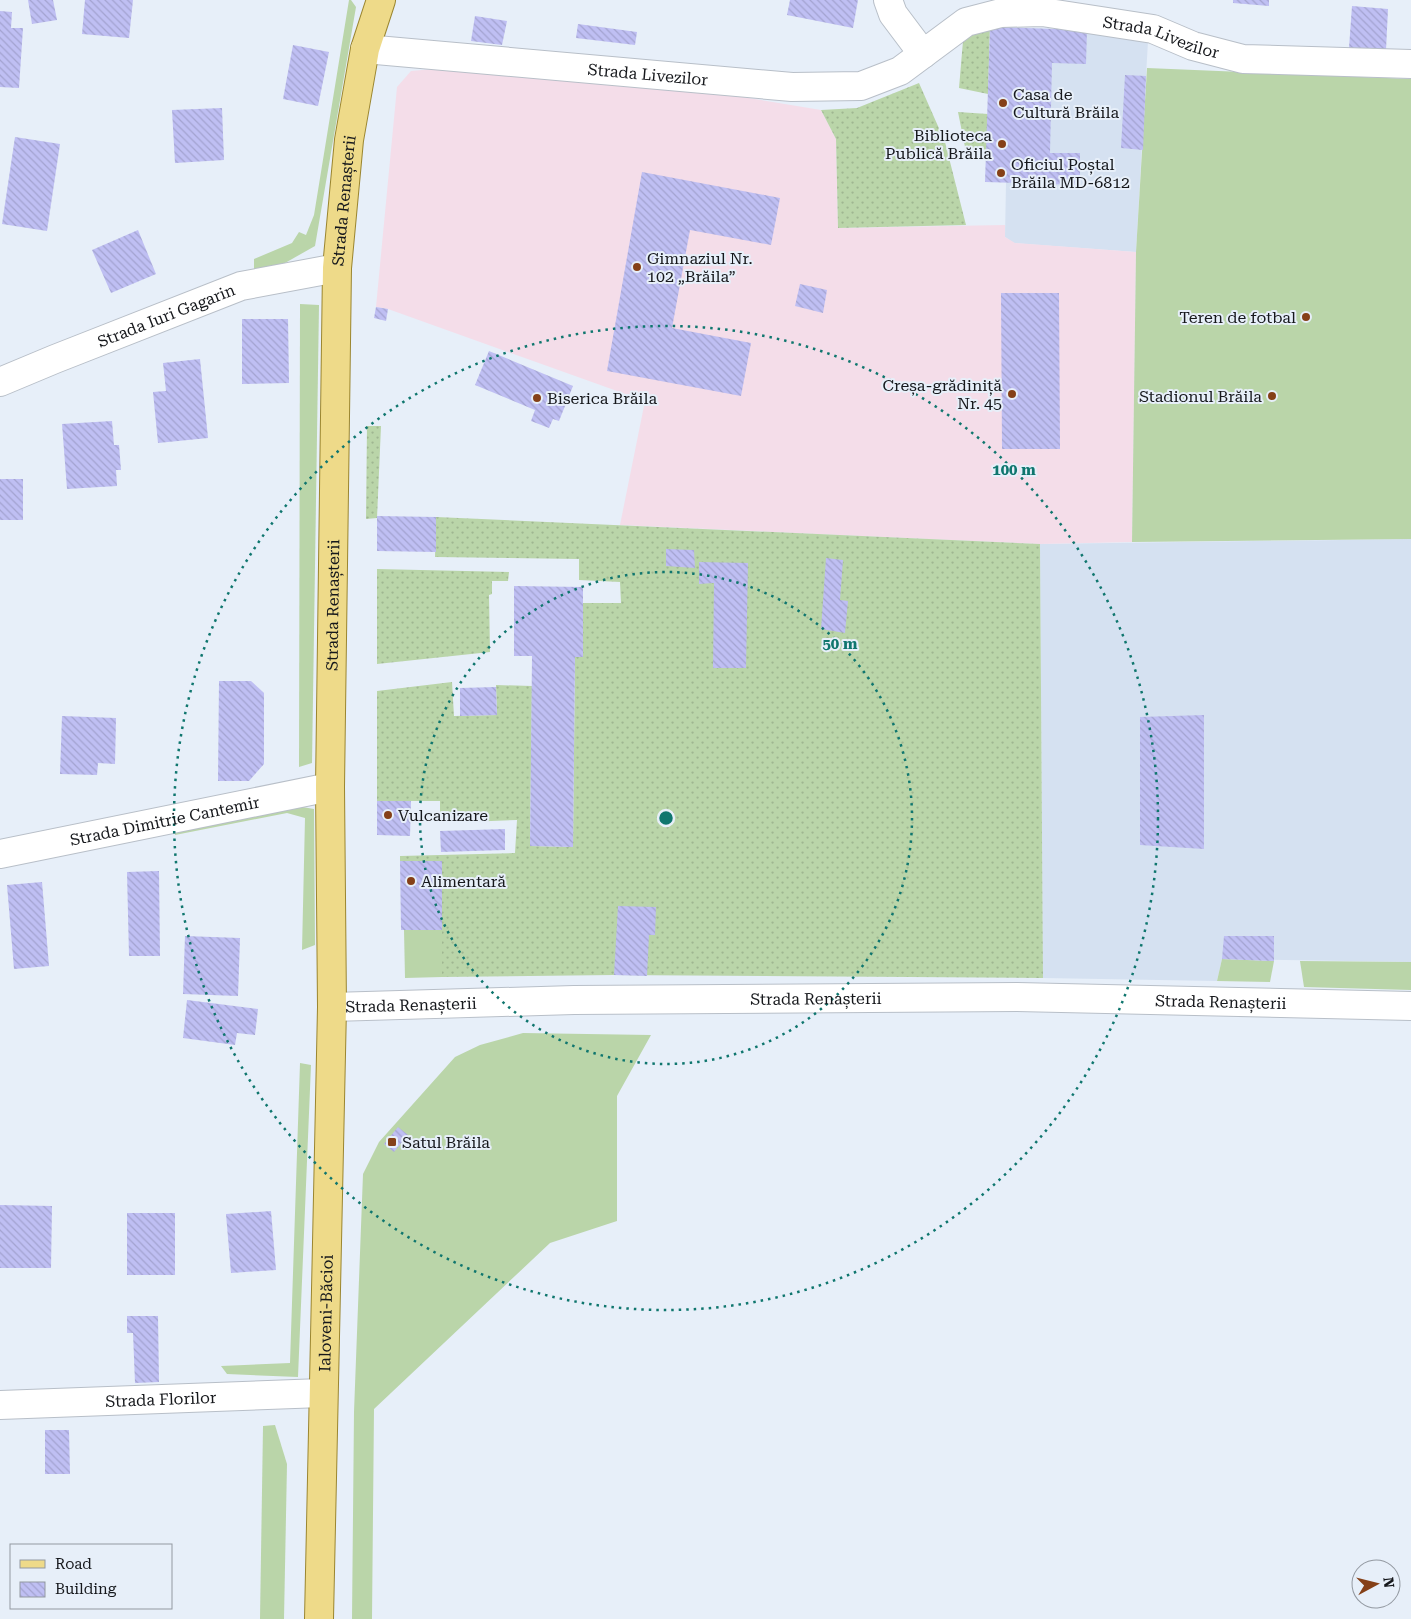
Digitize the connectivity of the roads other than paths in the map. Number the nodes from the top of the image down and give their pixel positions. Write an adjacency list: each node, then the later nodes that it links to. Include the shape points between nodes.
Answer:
1 (382, 0): 4 (main road, Strada Renașterii)
2 (888, 0): 5 (street, via 893,14)
3 (1043, 6): 5 (street, Strada Livezilor, via 966,22); 6 (street, Strada Livezilor, via 1152,29 1193,46 1243,59)
4 (365, 49): 5 (street, Strada Livezilor, via 792,87 861,86 900,71); 7 (main road, Strada Renașterii, via 349,140)
5 (923, 54)
6 (1411, 64)
7 (337, 268): 8 (street, Strada Iuri Gagarin, via 242,286); 9 (main road, Strada Renașterii)
8 (0, 382)
9 (330, 787): 10 (street, Strada Dimitrie Cantemir); 12 (main road, Strada Renașterii)
10 (0, 854)
11 (1411, 1006): 12 (street, Strada Renașterii, via 1017,997 574,1000)
12 (332, 1007): 13 (main road, Ialoveni-Băcioi)
13 (322, 1393): 14 (street, Strada Florilor); 15 (main road, Ialoveni-Băcioi)
14 (0, 1405)
15 (318, 1619)

